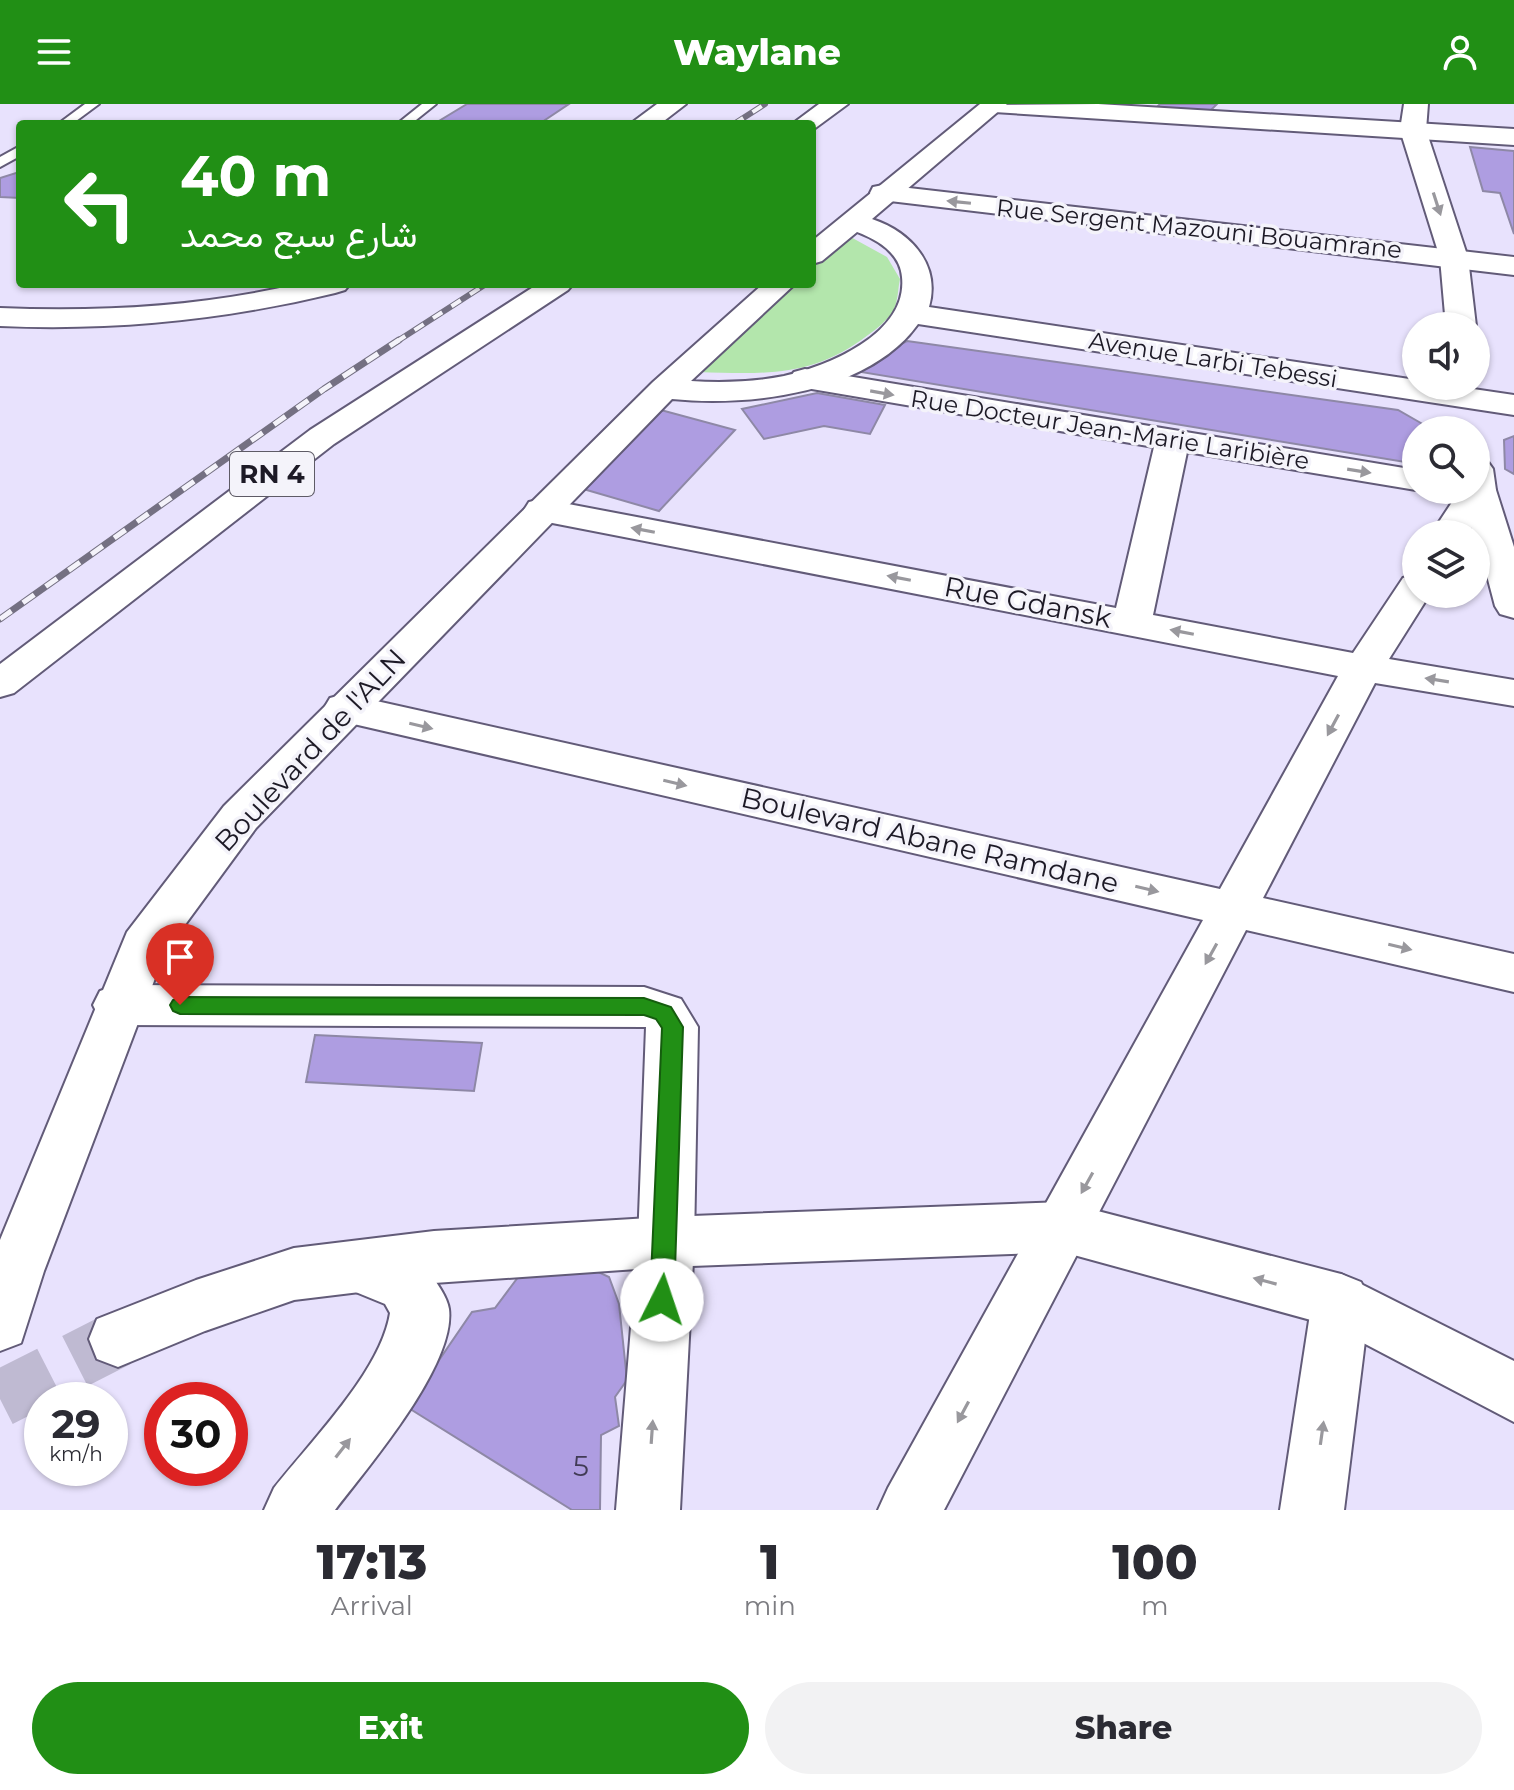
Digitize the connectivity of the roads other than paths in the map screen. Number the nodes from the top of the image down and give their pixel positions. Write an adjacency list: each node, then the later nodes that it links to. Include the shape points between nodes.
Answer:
1 (93, 104): 9 (lane)
2 (430, 104): 10 (lane)
3 (674, 104): 11 (street)
4 (836, 104): 12 (street)
5 (994, 104): 7 (street); 15 (street)
6 (1352, 104): 13 (street)
7 (1216, 110): 13 (street)
8 (1415, 117): 13 (street); 14 (street); 18 (street, one-way to 18)
9 (70, 120)
10 (408, 120)
11 (649, 120)
12 (811, 120)
13 (1384, 128)
14 (1514, 137)
15 (883, 193): 16 (street); 18 (street, Rue Sergent Mazouni Bouamrane, one-way to 15)
16 (850, 221): 17 (street); 24 (street, via 886,234 911,258 920,284)
17 (816, 251)
18 (1454, 258): 19 (street, Rue Sergent Mazouni Bouamrane); 23 (street)
19 (1514, 266)
20 (317, 288): 25 (street, via 244,304 114,321)
21 (552, 288): 40 (street, RN 4, via 322,437)
22 (776, 288): 27 (street, Boulevard de l'ALN)
23 (1460, 312)
24 (913, 314): 26 (street, via 888,339); 28 (street, Avenue Larbi Tebessi)
25 (0, 317)
26 (805, 379): 27 (street, via 713,394); 30 (street, Rue Docteur Jean-Marie Laribière, one-way to 30)
27 (664, 389): 35 (street, Boulevard de l'ALN)
28 (1470, 405): 29 (street, Avenue Larbi Tebessi)
29 (1514, 405)
30 (1172, 442): 31 (street, Rue Docteur Jean-Marie Laribière, one-way to 31); 38 (street)
31 (1402, 478)
32 (1490, 487): 33 (street)
33 (1514, 495)
34 (1483, 504): 36 (street)
35 (542, 510): 38 (street, Rue Gdansk, one-way to 35); 42 (street, Boulevard de l'ALN)
36 (1514, 606)
37 (1402, 608): 39 (street)
38 (1132, 622): 39 (street, Rue Gdansk, one-way to 38)
39 (1363, 668): 41 (street, Rue Gdansk, one-way to 39); 43 (street, one-way to 43)
40 (0, 684)
41 (1514, 693)
42 (345, 708): 43 (street, Boulevard Abane Ramdane, one-way to 43); 45 (street, Boulevard de l'ALN, via 240,817 144,945)
43 (1235, 909): 44 (street, Boulevard Abane Ramdane, one-way to 44); 46 (street, one-way to 46)
44 (1514, 973)
45 (118, 1005): 47 (street, via 644,1007 663,1013 673,1027); 50 (street, Boulevard de l'ALN)
46 (1063, 1227): 47 (street); 49 (street, one-way to 46); 55 (street, one-way to 55)
47 (666, 1242): 48 (street, via 434,1257); 54 (street, one-way to 47)
48 (361, 1268): 51 (street, via 294,1274); 53 (street, one-way to 48, via 388,1391 415,1342 420,1309 405,1285)
49 (1341, 1301): 52 (street); 56 (street, one-way to 49)
50 (0, 1324)
51 (118, 1339)
52 (1514, 1393)
53 (296, 1510)
54 (648, 1510)
55 (910, 1510)
56 (1312, 1510)

